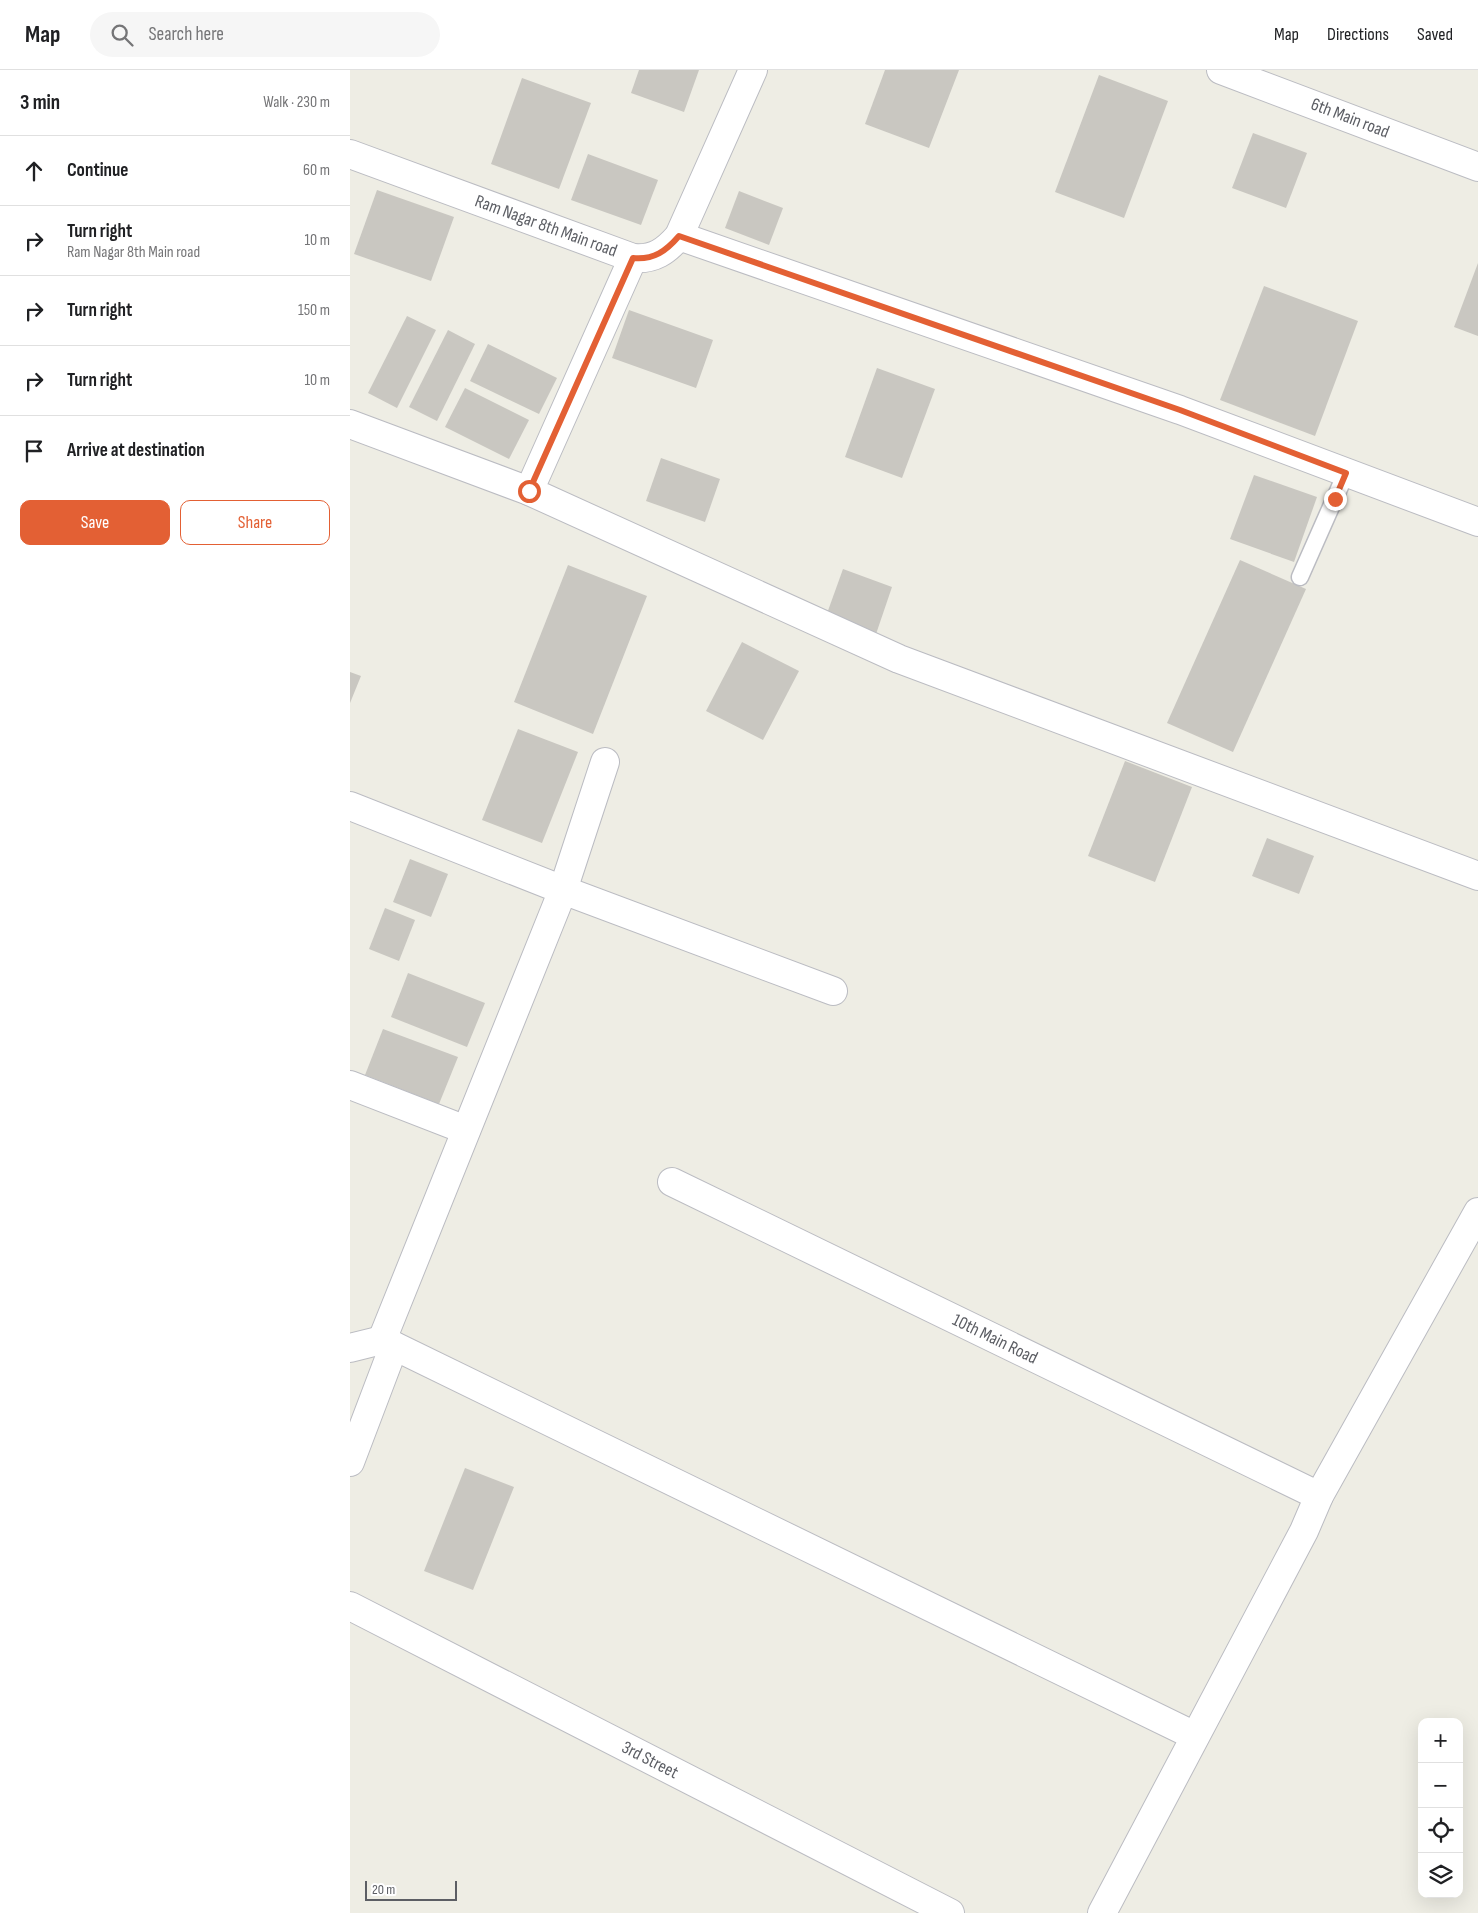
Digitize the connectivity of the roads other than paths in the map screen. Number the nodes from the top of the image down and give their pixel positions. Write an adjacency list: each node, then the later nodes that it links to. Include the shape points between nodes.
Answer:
1 (753, 70): 5 (street, Ram Nagar 8th Main road)
2 (1222, 70): 4 (street, 6th Main road)
3 (350, 154): 6 (street, Ram Nagar 8th Main road)
4 (1478, 167)
5 (679, 236): 6 (street, Ram Nagar 8th Main road, via 667,249 652,257); 8 (street, via 1180,410)
6 (633, 258): 9 (street)
7 (350, 424): 9 (street)
8 (1346, 473): 10 (street); 11 (lane)
9 (529, 491): 14 (street, via 899,659)
10 (1478, 522)
11 (1300, 577)
12 (605, 762): 15 (street)
13 (350, 806): 15 (street)
14 (1478, 876)
15 (563, 890): 16 (street); 18 (street)
16 (833, 991)
17 (350, 1085): 18 (street)
18 (466, 1130): 21 (street)
19 (672, 1182): 24 (street, 10th Main Road)
20 (1478, 1212): 24 (street)
21 (388, 1343): 22 (street); 23 (street); 26 (street)
22 (350, 1348)
23 (350, 1462)
24 (1319, 1496): 26 (street, via 1304,1531)
25 (350, 1606): 27 (street, 3rd Street)
26 (1195, 1736): 28 (street)
27 (950, 1913)
28 (1102, 1913)

